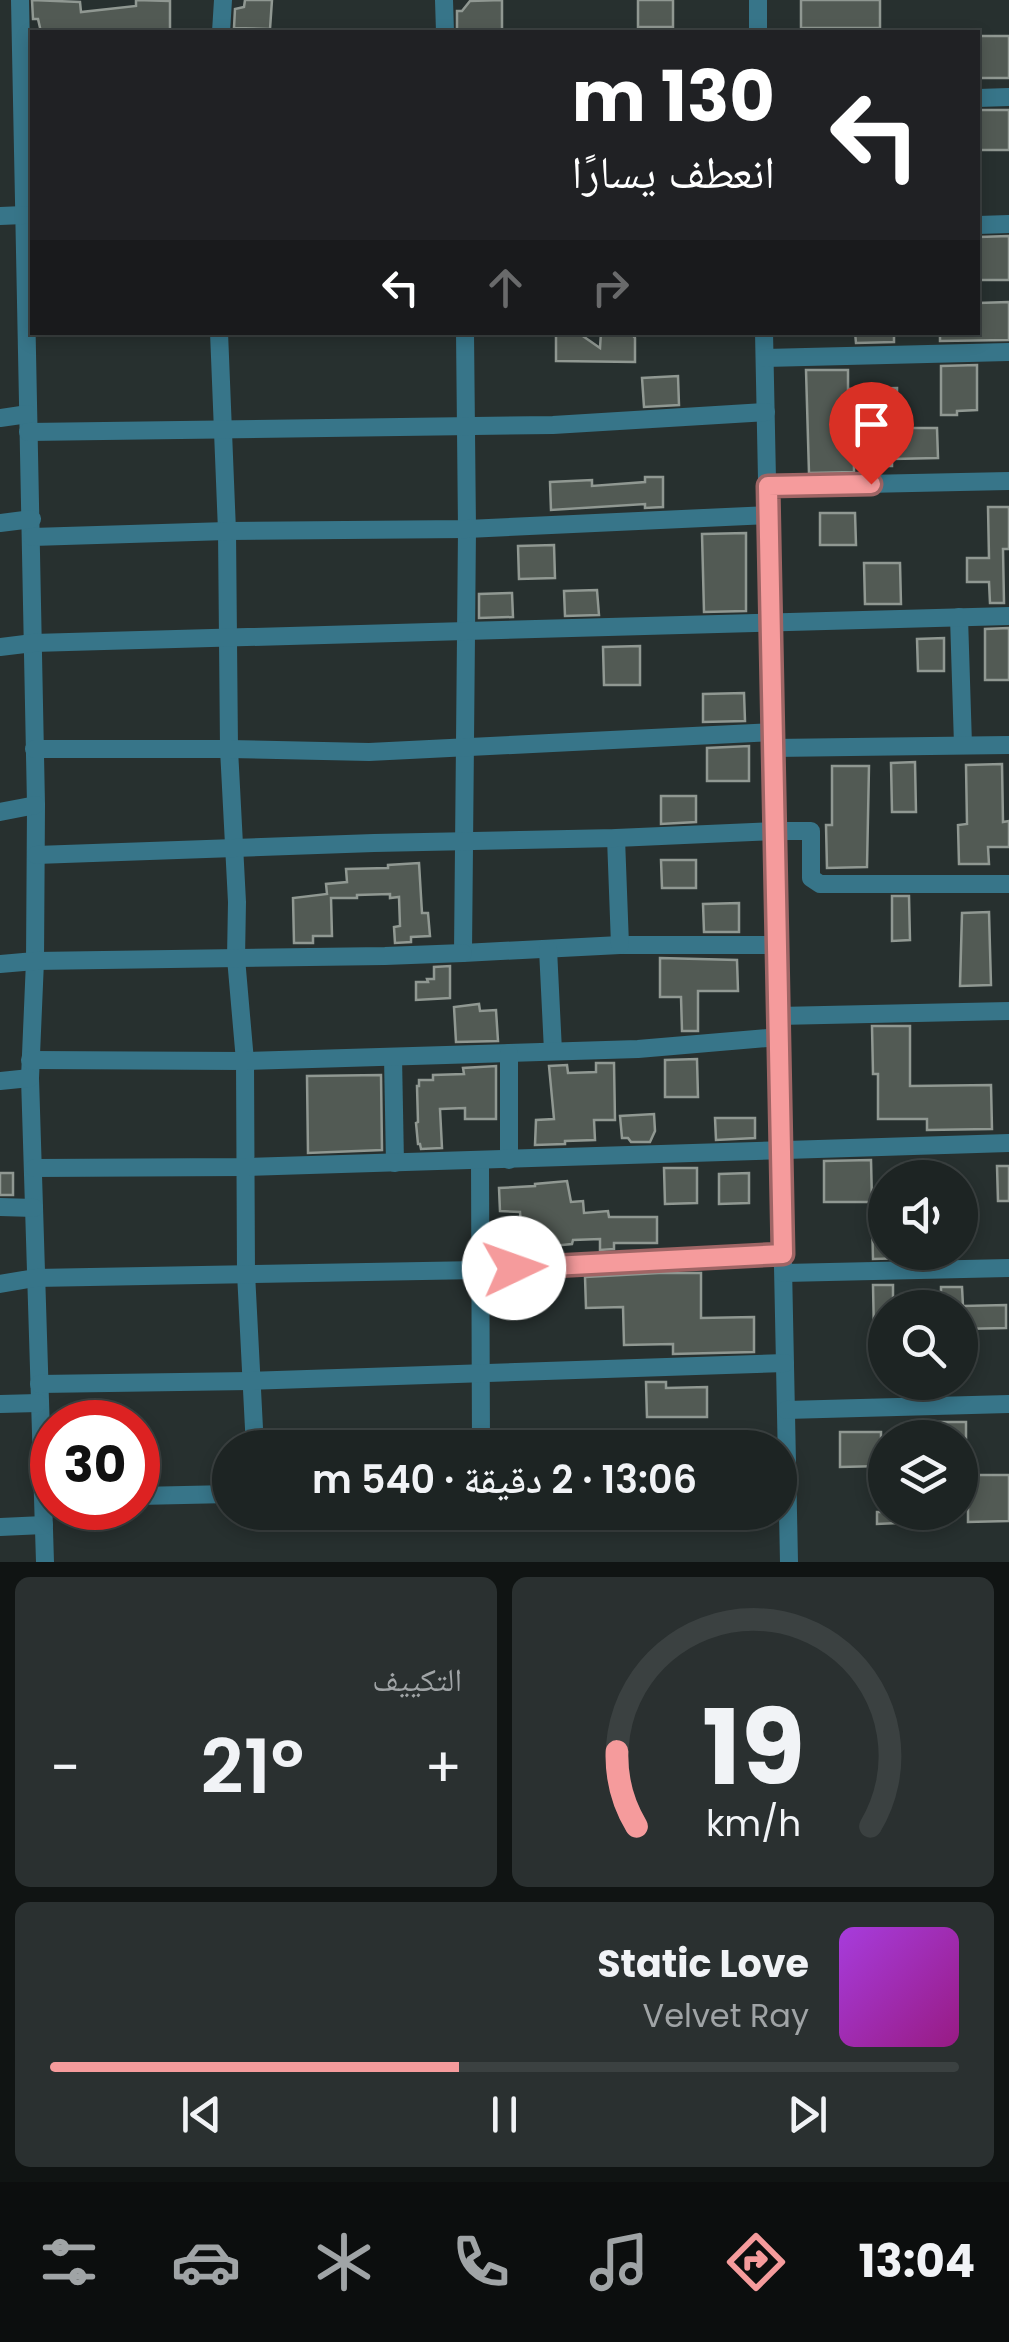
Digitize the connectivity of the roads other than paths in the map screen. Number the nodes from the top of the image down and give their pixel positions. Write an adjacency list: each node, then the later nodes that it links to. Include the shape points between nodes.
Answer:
1 (20, 0): 8 (street)
2 (223, 0): 5 (street)
3 (444, 0): 6 (street)
4 (758, 0): 7 (street)
5 (220, 30)
6 (444, 30)
7 (758, 30)
8 (22, 68): 9 (street); 12 (street)
9 (0, 70)
10 (1009, 97): 11 (street)
11 (980, 98)
12 (28, 101): 13 (street)
13 (24, 215): 14 (street); 17 (street)
14 (0, 216)
15 (1009, 224): 16 (street)
16 (980, 225)
17 (30, 317): 25 (street)
18 (219, 335): 27 (street)
19 (465, 335): 26 (street)
20 (764, 335): 22 (street)
21 (1009, 352): 22 (street)
22 (765, 358): 23 (street)
23 (766, 412): 26 (street); 29 (street)
24 (0, 418): 25 (street)
25 (28, 423): 27 (street); 32 (street)
26 (466, 425): 27 (street); 33 (street)
27 (224, 428): 34 (street)
28 (1009, 481): 29 (street)
29 (768, 486): 30 (street)
30 (768, 516): 33 (street); 37 (street)
31 (0, 523): 32 (street)
32 (32, 528): 34 (street); 40 (street)
33 (467, 529): 34 (street); 38 (street)
34 (227, 532): 39 (street)
35 (1009, 616): 36 (street)
36 (959, 617): 37 (street); 43 (street)
37 (770, 622): 38 (street); 42 (street)
38 (466, 632): 39 (street); 45 (street)
39 (229, 639): 40 (street); 47 (street)
40 (32, 643): 41 (street); 46 (street)
41 (0, 647)
42 (773, 740): 43 (street); 45 (street); 50 (street)
43 (963, 745): 44 (street)
44 (1009, 745)
45 (464, 746): 47 (street); 52 (street)
46 (34, 749): 47 (street); 48 (street)
47 (229, 749): 53 (street)
48 (36, 805): 49 (street); 54 (street)
49 (0, 812)
50 (774, 830): 51 (street); 55 (street, via 811,831 811,878 820,884); 56 (street)
51 (616, 838): 52 (street); 57 (street)
52 (464, 841): 53 (street); 59 (street)
53 (232, 849): 54 (street); 60 (street)
54 (36, 855): 61 (street)
55 (1009, 884)
56 (777, 944): 57 (street); 64 (street)
57 (620, 945): 58 (street)
58 (548, 949): 59 (street); 66 (street)
59 (463, 953): 60 (street)
60 (236, 958): 61 (street); 69 (street)
61 (34, 961): 62 (street); 70 (street)
62 (0, 964)
63 (1009, 1010): 64 (street)
64 (778, 1016): 65 (street)
65 (779, 1037): 66 (street); 73 (street)
66 (552, 1051): 67 (street)
67 (509, 1053): 68 (street); 74 (street)
68 (393, 1057): 69 (street); 76 (street)
69 (245, 1061): 70 (street); 78 (street)
70 (30, 1069): 71 (street); 77 (street)
71 (0, 1081)
72 (1009, 1143): 73 (street)
73 (781, 1149): 74 (street); 81 (street)
74 (509, 1160): 75 (street)
75 (480, 1161): 76 (street); 83 (street)
76 (395, 1164): 78 (street)
77 (34, 1168): 78 (street); 80 (street)
78 (246, 1168): 84 (street)
79 (0, 1206): 80 (street)
80 (34, 1208): 85 (street)
81 (783, 1264): 82 (street); 83 (street); 87 (street)
82 (1009, 1268)
83 (479, 1270): 84 (street); 88 (street)
84 (246, 1273): 85 (street); 89 (street)
85 (35, 1278): 86 (street); 90 (street)
86 (0, 1284)
87 (786, 1363): 88 (street); 94 (street)
88 (482, 1372): 89 (street); 96 (street)
89 (250, 1381): 90 (street); 95 (street)
90 (39, 1394): 91 (street); 92 (street)
91 (40, 1400)
92 (0, 1404)
93 (1009, 1404): 94 (street)
94 (786, 1410): 97 (street)
95 (253, 1430)
96 (481, 1430)
97 (786, 1430)
98 (212, 1494): 99 (street)
99 (160, 1496)
100 (30, 1526): 101 (street)
101 (0, 1527)
102 (44, 1530): 104 (street)
103 (786, 1530): 105 (street)
104 (44, 1562)
105 (790, 1562)

